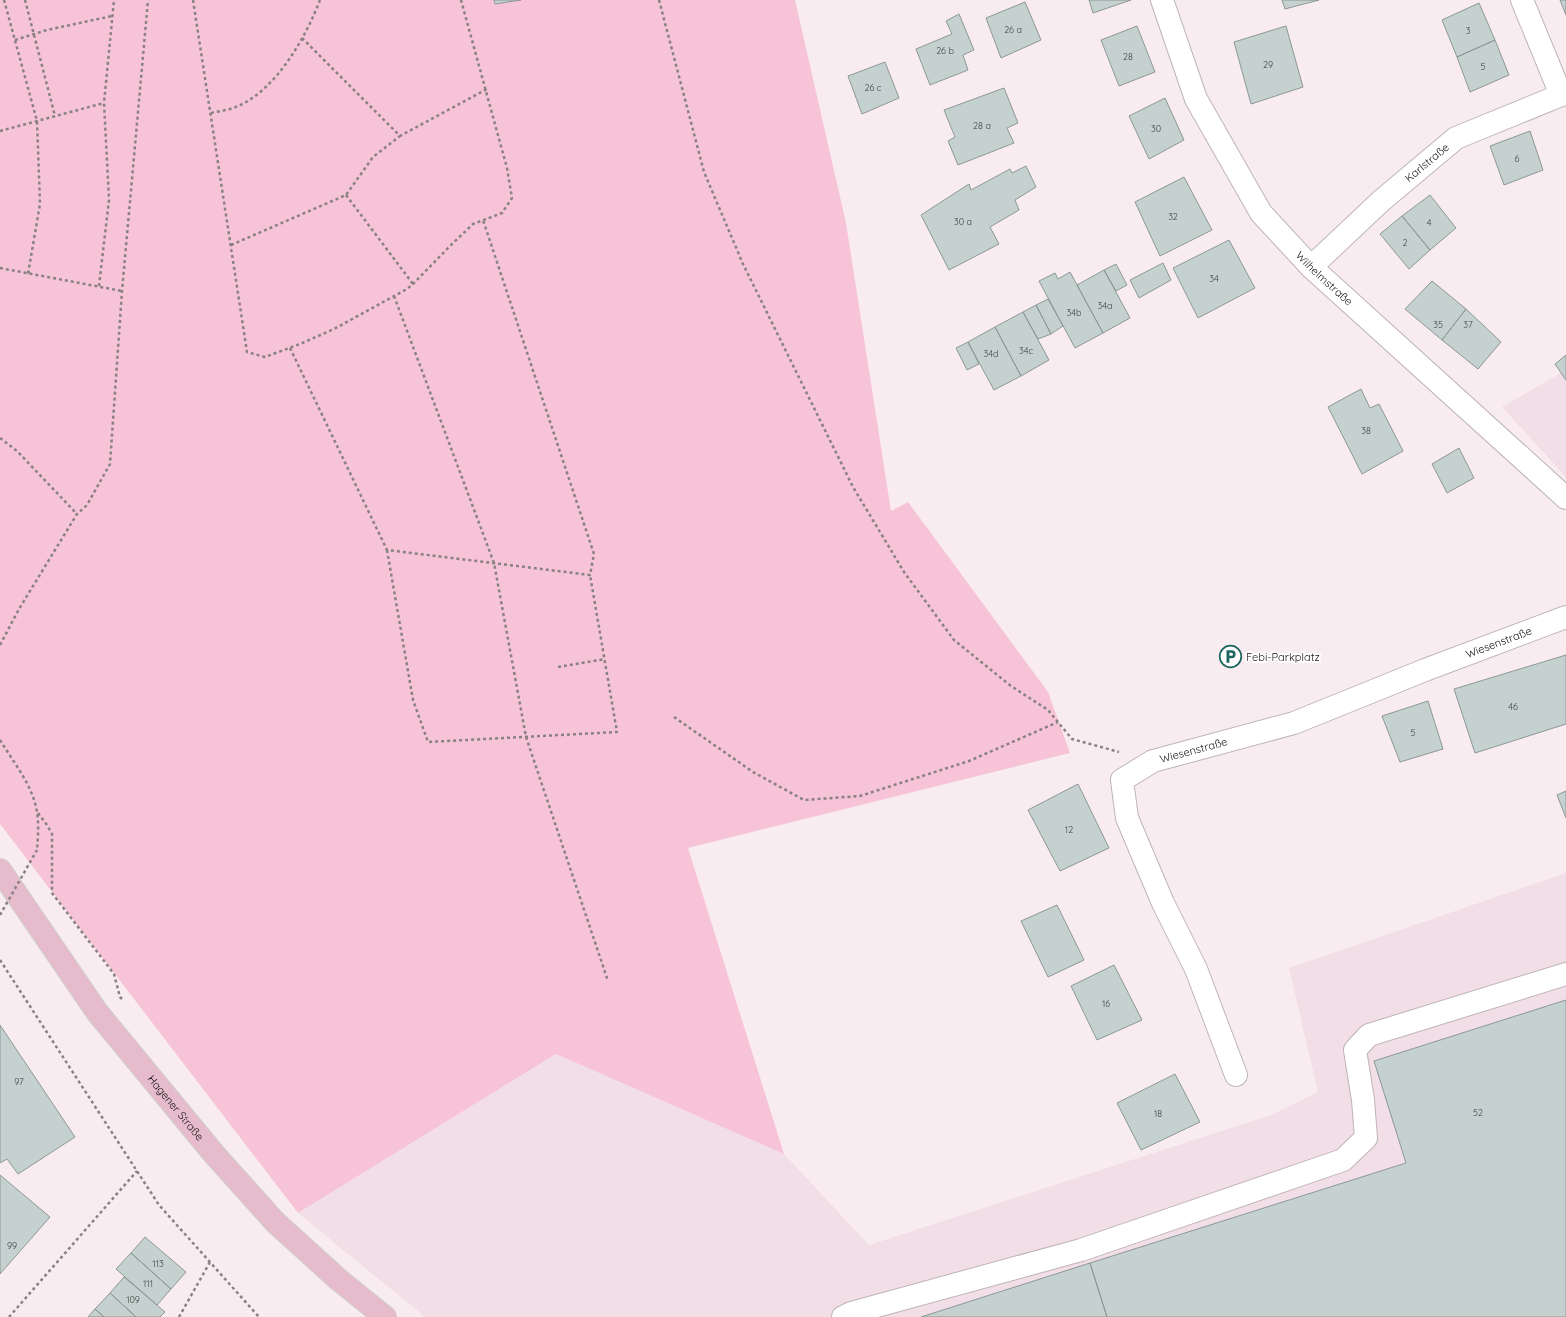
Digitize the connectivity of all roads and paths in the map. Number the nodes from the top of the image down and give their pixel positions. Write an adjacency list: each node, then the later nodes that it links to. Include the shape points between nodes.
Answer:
1 (4, 0): 14 (path)
2 (25, 0): 12 (path)
3 (114, 0): 11 (path)
4 (148, 0): 31 (path)
5 (193, 0): 18 (path)
6 (320, 0): 13 (path, via 312,22)
7 (461, 0): 15 (path)
8 (659, 0): 45 (path, via 704,172 743,264 853,487 904,572 954,640 1011,686 1048,710)
9 (1162, 0): 26 (street, Wilhelmstraße, via 1196,99 1262,213)
10 (1522, 0): 16 (street)
11 (112, 16): 12 (path); 17 (path)
12 (33, 34): 14 (path); 19 (path)
13 (302, 38): 18 (path, via 290,58 260,93 237,106); 22 (path)
14 (15, 40): 20 (path)
15 (486, 89): 22 (path); 24 (path, via 507,168 512,198 502,214)
16 (1563, 94): 26 (street, Karlstraße, via 1456,138 1382,201)
17 (104, 103): 19 (path); 30 (path, via 109,200)
18 (211, 113): 25 (path)
19 (55, 116): 20 (path)
20 (37, 121): 21 (path); 28 (path, via 40,204)
21 (0, 131)
22 (400, 136): 23 (path, via 373,157)
23 (346, 195): 25 (path); 29 (path)
24 (483, 220): 29 (path, via 473,224 450,245); 39 (path, via 594,554)
25 (231, 245): 33 (path, via 247,352 265,357)
26 (1311, 267): 35 (street, Wilhelmstraße)
27 (0, 268): 28 (path)
28 (28, 274): 30 (path)
29 (414, 284): 32 (path)
30 (98, 286): 31 (path)
31 (122, 291): 36 (path, via 110,464 87,505)
32 (394, 296): 33 (path, via 334,329); 38 (path)
33 (290, 348): 37 (path)
34 (0, 438): 36 (path)
35 (1566, 498)
36 (77, 514): 41 (path)
37 (387, 550): 38 (path); 46 (path, via 413,700 428,742)
38 (494, 563): 39 (path); 46 (path)
39 (590, 576): 42 (path)
40 (1566, 617): 48 (street, Wiesenstraße, via 1294,723)
41 (0, 645)
42 (605, 659): 43 (path); 46 (path, via 617,732)
43 (558, 667)
44 (674, 717): 45 (path, via 753,772 804,800 860,796 969,761)
45 (1058, 722): 48 (path, via 1072,739)
46 (526, 737): 55 (path)
47 (0, 740): 49 (path, via 26,781)
48 (1153, 761): 56 (street, Wiesenstraße, via 1122,780 1127,818 1163,903 1196,969)
49 (38, 813): 51 (path, bridge, via 37,850); 53 (path, via 52,834 52,893)
50 (0, 870): 62 (main road, Hagener Straße, via 97,1012 214,1154 276,1222 339,1280)
51 (0, 915)
52 (0, 960): 57 (path)
53 (114, 974)
54 (1566, 974): 63 (street, via 1369,1035 1355,1050 1366,1138 1343,1160 1081,1250)
55 (608, 981)
56 (1236, 1075)
57 (137, 1171): 58 (path, via 159,1205); 59 (path)
58 (210, 1262): 60 (path); 61 (path)
59 (9, 1317)
60 (179, 1317)
61 (259, 1317)
62 (385, 1317)
63 (843, 1317)

